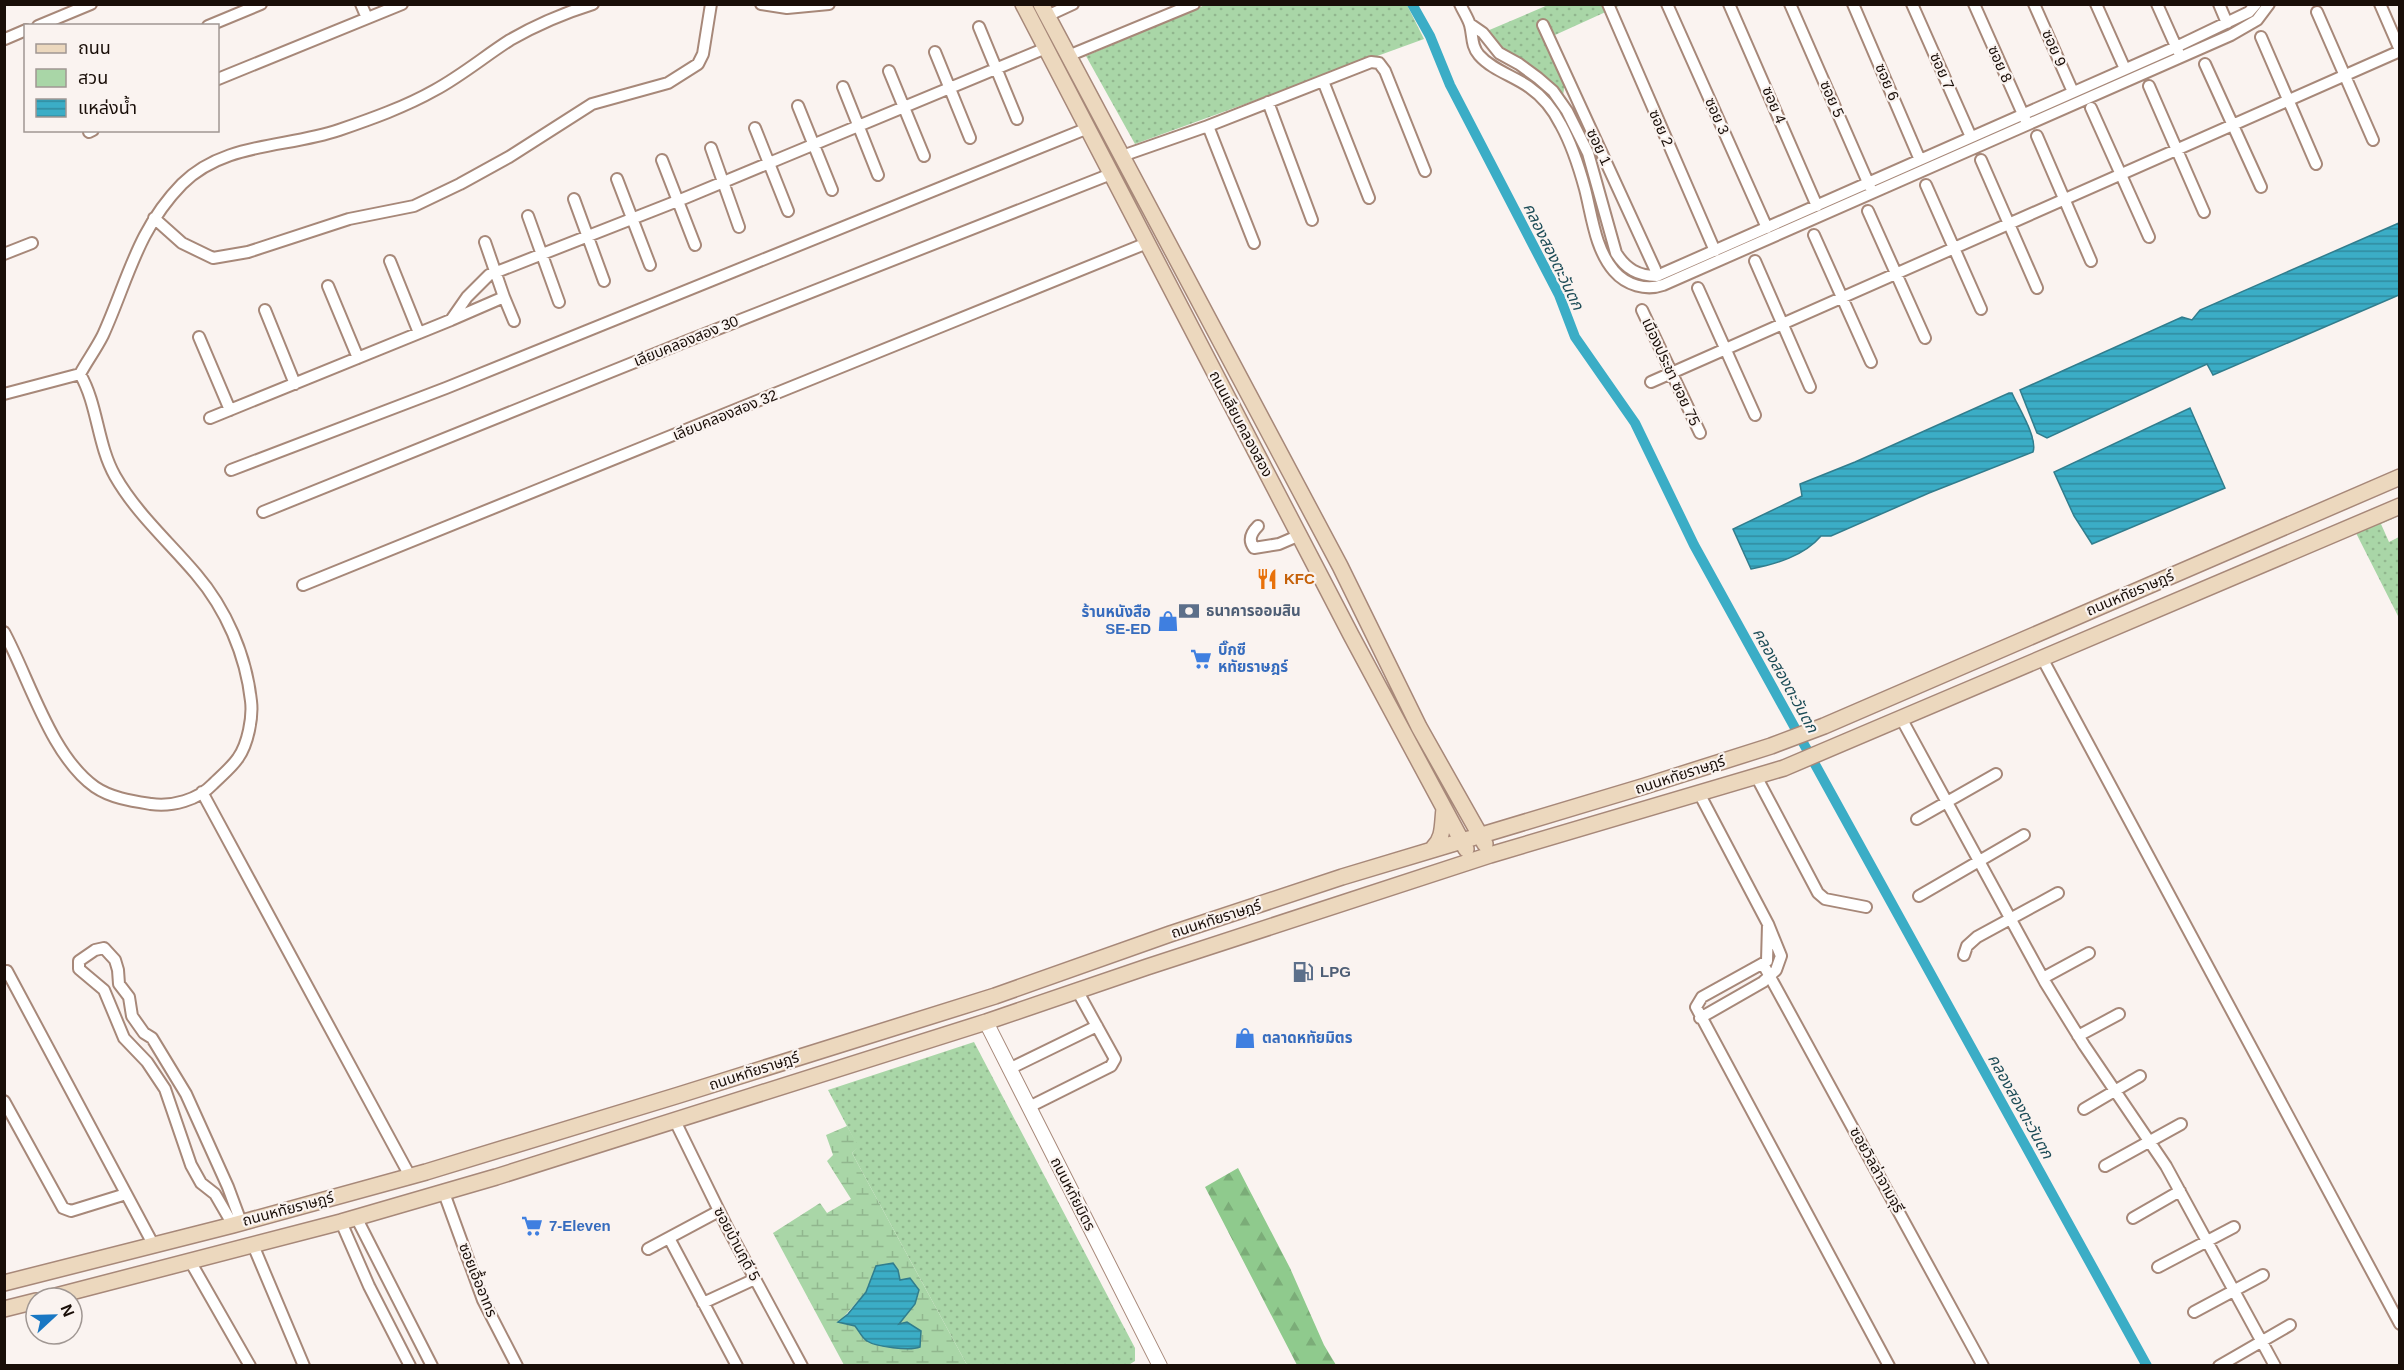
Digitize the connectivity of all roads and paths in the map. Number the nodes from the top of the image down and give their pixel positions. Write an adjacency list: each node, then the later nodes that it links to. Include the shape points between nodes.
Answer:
1 (90, 4): 31 (street)
2 (261, 4): 32 (street)
3 (361, 4): 29 (street)
4 (402, 4): 29 (street)
5 (593, 4): 105 (street, via 528,31 435,90 388,112 335,131 259,146 211,164 184,182)
6 (711, 4): 105 (street, via 698,64 668,83 592,104 509,157 414,206 349,219 248,252 213,258 182,243)
7 (761, 4): 8 (street, via 787,8)
8 (829, 4)
9 (1023, 4): 39 (main road, ถนนเลียบคลองสอง)
10 (1073, 4): 27 (street)
11 (1194, 4): 43 (street)
12 (1460, 4): 33 (street)
13 (1608, 4): 120 (street, ซอย 2)
14 (1667, 4): 110 (street, ซอย 3)
15 (1729, 4): 100 (street, ซอย 4)
16 (1790, 4): 94 (street, ซอย 5)
17 (1853, 4): 81 (street, ซอย 6)
18 (1912, 4): 70 (street, ซอย 7)
19 (1974, 4): 63 (street, ซอย 8)
20 (2034, 4): 56 (street, ซอย 9)
21 (2096, 4): 46 (street)
22 (2157, 4): 42 (street)
23 (2219, 4): 30 (street)
24 (2256, 4): 30 (street)
25 (2269, 4): 42 (street, via 2248,26)
26 (2380, 4): 40 (street)
27 (1044, 10): 43 (main road, ถนนเลียบคลองสอง)
28 (2317, 12): 48 (street)
29 (367, 18): 50 (street)
30 (2227, 23): 42 (street)
31 (43, 24)
32 (213, 24)
33 (1470, 24): 49 (street, via 1499,53); 55 (street, via 1472,42 1484,60)
34 (1543, 24): 74 (street, ซอย 1)
35 (979, 27): 45 (street)
36 (24, 31): 38 (street)
37 (2261, 37): 57 (street)
38 (5, 39)
39 (1046, 48): 45 (street); 68 (main road, ถนนเลียบคลองสอง)
40 (2400, 50): 48 (street)
41 (935, 52): 54 (street)
42 (2178, 52): 46 (street); 63 (street)
43 (1068, 56): 78 (main road, ถนนเลียบคลองสอง)
44 (2205, 64): 64 (street)
45 (997, 69): 54 (street); 62 (street)
46 (2125, 69): 56 (street)
47 (889, 71): 60 (street)
48 (2344, 76): 57 (street); 72 (street)
49 (1538, 78): 55 (street); 79 (street, via 1567,111)
50 (219, 79)
51 (1323, 81): 58 (street); 86 (street, via 1371,62 1380,63); 96 (street)
52 (2149, 86): 76 (street)
53 (843, 87): 65 (street)
54 (951, 88): 60 (street); 71 (street)
55 (1531, 88): 85 (street, via 1560,124)
56 (2073, 92): 63 (street)
57 (2289, 99): 64 (street); 84 (street)
58 (1268, 102): 66 (street); 107 (street)
59 (798, 106): 73 (street)
60 (904, 107): 65 (street); 77 (street)
61 (2091, 108): 89 (street)
62 (1017, 119)
63 (2025, 119): 70 (street); 94 (street)
64 (2233, 123): 76 (street); 93 (street)
65 (860, 126): 73 (street); 88 (street)
66 (1208, 126): 78 (street); 117 (street)
67 (755, 128): 83 (street)
68 (1088, 128): 87 (main road, ถนนเลียบคลองสอง); 161 (street, via 446,388)
69 (2037, 136): 98 (street)
70 (1971, 137): 81 (street)
71 (970, 138)
72 (2373, 140)
73 (814, 144): 83 (street); 95 (street)
74 (1600, 147): 79 (street); 127 (street, ซอย 1)
75 (711, 148): 91 (street)
76 (2176, 150): 89 (street); 103 (street)
77 (924, 156)
78 (1122, 156): 154 (main road, ถนนเลียบคลองสอง)
79 (1589, 158): 85 (street); 120 (street, via 1616,253 1626,267 1657,276)
80 (663, 160): 99 (street)
81 (1920, 160): 94 (street)
82 (1981, 160): 108 (street)
83 (770, 163): 91 (street); 101 (street)
84 (2316, 164)
85 (1578, 166): 94 (street, via 1595,232 1612,269 1630,283 1652,288)
86 (1425, 171)
87 (1111, 174): 116 (main road, ถนนเลียบคลองสอง); 164 (street, เลียบคลองสอง 30)
88 (878, 175)
89 (2120, 175): 98 (street); 113 (street)
90 (617, 179): 106 (street)
91 (723, 182): 99 (street); 109 (street)
92 (1926, 185): 119 (street)
93 (2261, 187)
94 (1871, 188): 100 (street)
95 (832, 190)
96 (1369, 198)
97 (574, 199): 112 (street)
98 (2064, 199): 108 (street); 125 (street)
99 (679, 200): 106 (street); 118 (street)
100 (1817, 206): 110 (street)
101 (788, 211)
102 (1868, 211): 129 (street)
103 (2204, 212)
104 (528, 216): 122 (street)
105 (154, 218): 150 (street, via 134,253 102,337)
106 (633, 218): 112 (street); 126 (street)
107 (1312, 220)
108 (2008, 223): 119 (street); 133 (street)
109 (739, 227)
110 (1767, 228): 120 (street)
111 (1814, 236): 135 (street)
112 (586, 237): 122 (street); 130 (street)
113 (2149, 237)
114 (485, 242): 128 (street)
115 (32, 243): 121 (street)
116 (1147, 243): 156 (main road, ถนนเลียบคลองสอง); 167 (street, เลียบคลองสอง 32)
117 (1254, 243)
118 (695, 245)
119 (1953, 248): 129 (street); 137 (street)
120 (1715, 251)
121 (5, 253)
122 (542, 254): 128 (street); 136 (street)
123 (390, 261): 143 (street)
124 (1755, 261): 142 (street)
125 (2091, 261)
126 (650, 265)
127 (1655, 269)
128 (496, 272): 134 (street); 140 (street, via 467,297)
129 (1896, 273): 135 (street); 145 (street)
130 (604, 281)
131 (328, 285): 147 (street)
132 (1698, 288): 146 (street)
133 (2037, 288)
134 (504, 297): 140 (street); 141 (street)
135 (1840, 297): 142 (street); 148 (street)
136 (560, 302)
137 (1981, 309)
138 (265, 310): 152 (street)
139 (1642, 310): 149 (street, เมืองประชา ซอย 75)
140 (451, 320): 143 (street)
141 (514, 321)
142 (1783, 323): 146 (street); 153 (street)
143 (419, 333): 147 (street)
144 (199, 337): 157 (street)
145 (1925, 338)
146 (1725, 348): 149 (street); 158 (street)
147 (358, 358): 152 (street)
148 (1871, 362)
149 (1670, 373): 151 (street); 160 (street, เมืองประชา ซอย 75)
150 (80, 374): 155 (street); 173 (street, via 88,388 108,464 152,527 208,588 229,626 247,675 251,704 248,731 239,757)
151 (1651, 382)
152 (295, 384): 157 (street)
153 (1810, 387)
154 (1248, 391): 156 (main road); 177 (main road, ถนนเลียบคลองสอง)
155 (4, 394)
156 (1229, 403): 166 (main road, ถนนเลียบคลองสอง)
157 (230, 410): 159 (street)
158 (1755, 415)
159 (210, 418)
160 (1700, 433)
161 (231, 470)
162 (2400, 477): 179 (main road, ถนนหทัยราษฎร์, via 1824,726)
163 (2400, 506): 169 (main road, ถนนหทัยราษฎร์)
164 (263, 512)
165 (1258, 526): 166 (street, via 1251,537 1254,548 1279,544)
166 (1299, 535): 176 (main road, ถนนเลียบคลองสอง)
167 (303, 585)
168 (4, 632): 173 (street, via 61,748 94,786 111,795 165,806)
169 (2042, 658): 170 (main road, ถนนหทัยราษฎร์); 244 (street)
170 (1901, 718): 172 (main road, ถนนหทัยราษฎร์, via 1835,748); 175 (street)
171 (1996, 774): 175 (street)
172 (1756, 776): 174 (main road, ถนนหทัยราษฎร์); 189 (street, via 1818,893 1825,899)
173 (202, 792): 217 (street)
174 (1699, 793): 184 (main road, ถนนหทัยราษฎร์); 191 (street)
175 (1947, 802): 178 (street); 185 (street)
176 (1444, 809): 182 (main road, ถนนเลียบคลองสอง); 183 (main road, via 1442,836)
177 (1465, 811): 179 (main road); 180 (main road, ถนนเลียบคลองสอง)
178 (1917, 819)
179 (1499, 831): 180 (main road, ถนนหทัยราษฎร์)
180 (1481, 835): 182 (main road, ถนนหทัยราษฎร์); 184 (main road, ถนนเลียบคลองสอง)
181 (2024, 835): 185 (street)
182 (1463, 841): 183 (main road, ถนนหทัยราษฎร์); 186 (main road, ถนนเลียบคลองสอง)
183 (1432, 848): 199 (main road, ถนนหทัยราษฎร์)
184 (1490, 855): 186 (main road, ถนนหทัยราษฎร์)
185 (1978, 860): 188 (street); 190 (street)
186 (1470, 862): 198 (main road, ถนนหทัยราษฎร์)
187 (2058, 893): 190 (street)
188 (1919, 896)
189 (1866, 907)
190 (2011, 920): 193 (street, via 1977,937 1966,946); 197 (street)
191 (1768, 924): 194 (street, via 1769,957); 196 (street, via 1781,956)
192 (2090, 953): 197 (street)
193 (1964, 955)
194 (1763, 964): 196 (street, ซอยวิลล่าจามจุรี); 201 (street, via 1702,997 1696,1007)
195 (7, 971): 221 (street)
196 (1770, 976): 201 (street); 256 (street, ซอยวิลล่าจามจุรี)
197 (2043, 978): 204 (street)
198 (1078, 992): 202 (main road, ถนนหทัยราษฎร์); 203 (street)
199 (976, 1002): 202 (main road); 217 (main road, ถนนหทัยราษฎร์)
200 (2119, 1014): 204 (street)
201 (1700, 1017): 255 (street)
202 (986, 1023): 207 (street, ถนนหทัยมิตร); 213 (main road, ถนนหทัยราษฎร์)
203 (1097, 1026): 207 (street); 211 (street, via 1115,1059 1111,1066)
204 (2078, 1036): 209 (street)
205 (161, 1052): 206 (street); 206 (street, via 132,1016 129,997 119,984 118,970 109,952 104,948 86,954 79,961 79,969 104,990 124,1038); 218 (street, via 186,1094)
206 (147, 1062): 222 (street, via 165,1089 191,1165 201,1183)
207 (1009, 1069): 211 (street, ถนนหทัยมิตร)
208 (2140, 1076): 209 (street)
209 (2115, 1091): 212 (street); 215 (street)
210 (4, 1101): 221 (street, via 63,1208 71,1211)
211 (1029, 1107): 254 (street, ถนนหทัยมิตร)
212 (2084, 1109)
213 (675, 1121): 220 (main road, ถนนหทัยราษฎร์); 223 (street, ซอยบ้านฤดี 5)
214 (2181, 1124): 215 (street)
215 (2150, 1141): 216 (street); 219 (street)
216 (2105, 1166)
217 (410, 1176): 226 (main road, ถนนหทัยราษฎร์)
218 (228, 1187): 222 (street); 226 (street)
219 (2180, 1191): 224 (street); 229 (street)
220 (444, 1192): 225 (main road, ถนนหทัยราษฎร์); 251 (street, ซอยเอื้ออาทร, via 483,1300)
221 (126, 1194): 230 (street)
222 (215, 1194): 226 (street)
223 (718, 1211): 228 (street); 236 (street, ซอยบ้านฤดี 5)
224 (2133, 1218)
225 (348, 1220): 231 (main road, ถนนหทัยราษฎร์); 249 (street, via 369,1286); 250 (street)
226 (237, 1224): 230 (main road, ถนนหทัยราษฎร์)
227 (2234, 1227): 229 (street)
228 (669, 1238): 232 (street); 240 (street)
229 (2207, 1241): 234 (street); 239 (street)
230 (153, 1244): 237 (main road, ถนนหทัยราษฎร์)
231 (253, 1245): 233 (main road, ถนนหทัยราษฎร์); 248 (street)
232 (648, 1249)
233 (190, 1261): 238 (main road, ถนนหทัยราษฎร์); 247 (street)
234 (2158, 1267)
235 (2263, 1275): 239 (street)
236 (755, 1279): 240 (street); 253 (street, ซอยบ้านฤดี 5)
237 (4, 1283)
238 (84, 1289)
239 (2234, 1290): 243 (street); 246 (street)
240 (703, 1303): 252 (street)
241 (24, 1304): 242 (main road)
242 (4, 1309)
243 (2194, 1312)
244 (2400, 1324)
245 (2290, 1325): 246 (street)
246 (2261, 1343): 257 (street); 258 (street)
247 (250, 1365)
248 (304, 1365)
249 (410, 1365)
250 (432, 1365)
251 (517, 1365)
252 (737, 1365)
253 (802, 1365)
254 (1160, 1365)
255 (1889, 1365)
256 (1983, 1365)
257 (2219, 1365)
258 (2275, 1365)

